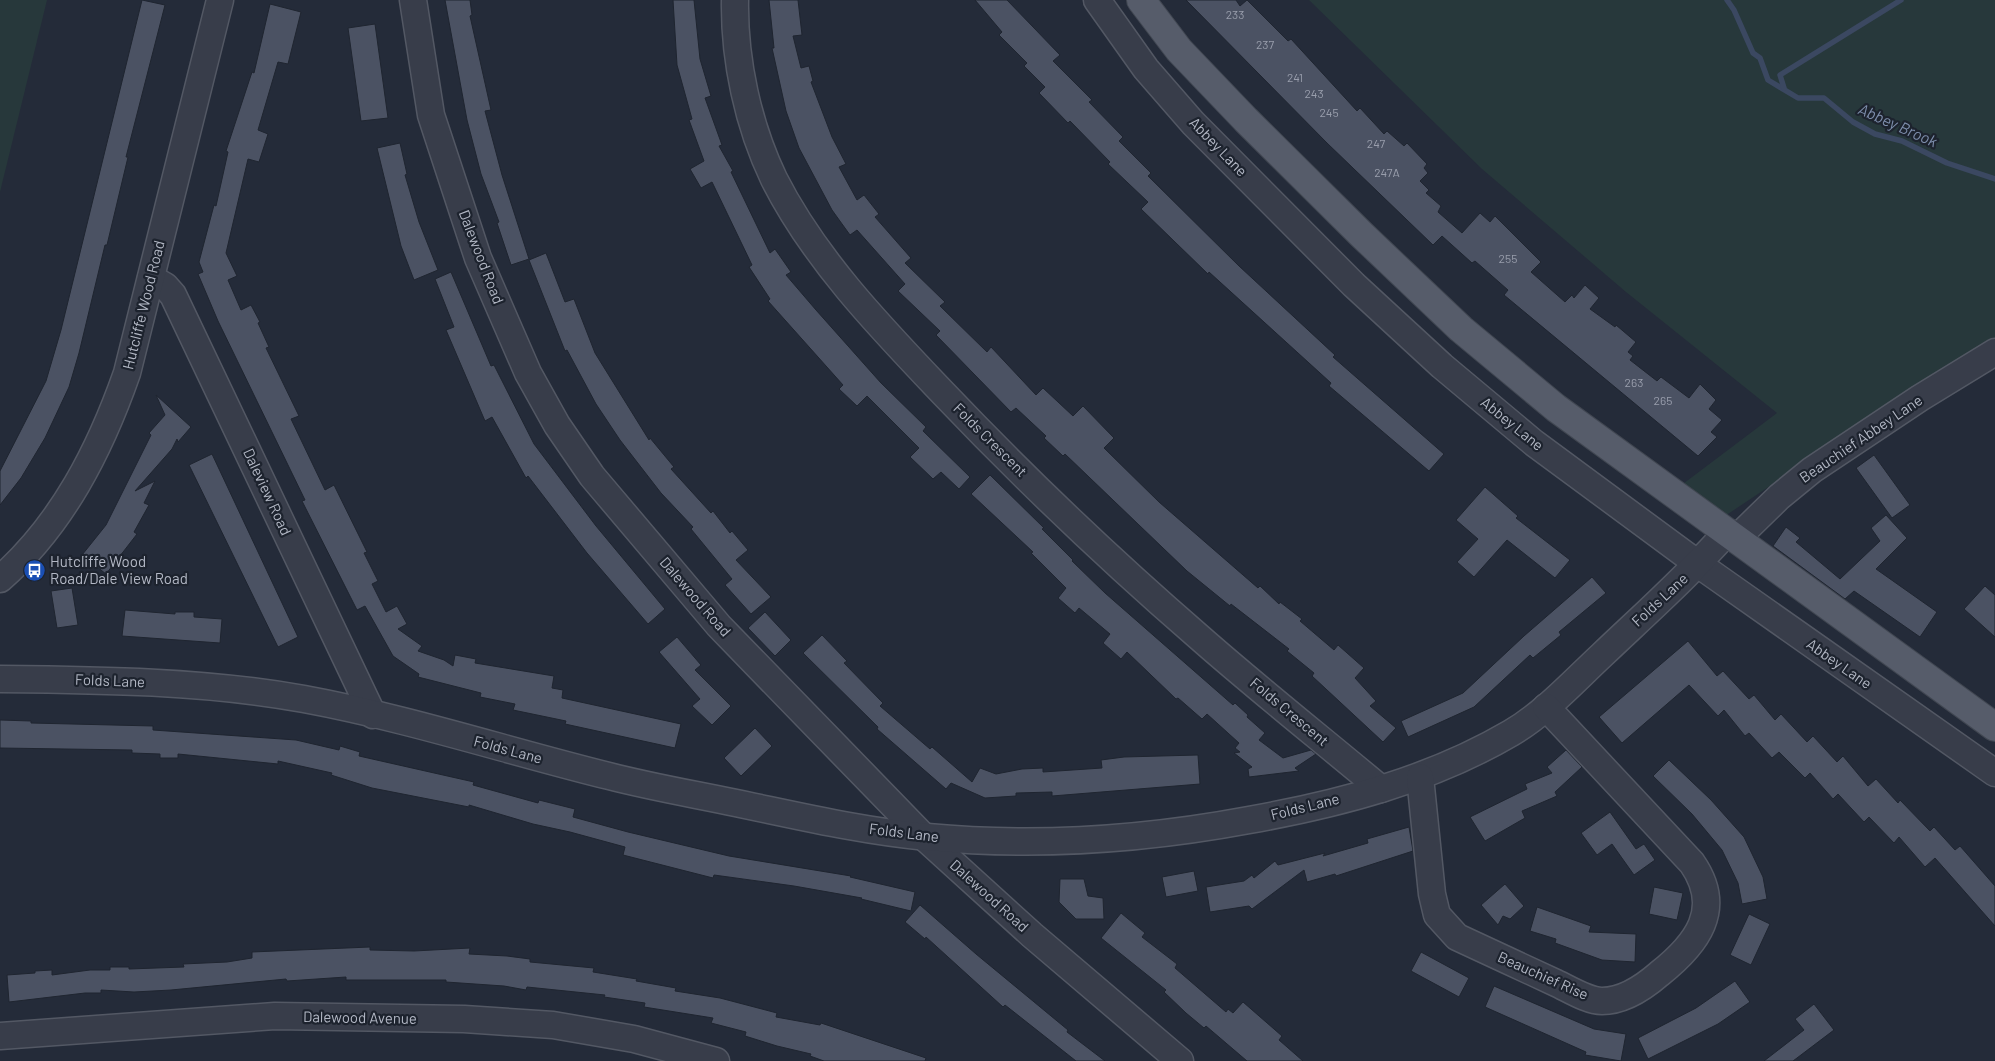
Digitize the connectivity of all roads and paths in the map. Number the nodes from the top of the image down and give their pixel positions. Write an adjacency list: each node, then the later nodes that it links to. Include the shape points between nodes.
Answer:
1 (220, 0): 6 (street, Hutcliffe Wood Road)
2 (413, 0): 18 (street, Dalewood Road, via 431,115 478,258 528,373 557,425 592,476 720,626)
3 (735, 0): 17 (street, Folds Crescent, via 741,74 753,123 774,177 800,225 833,270 904,352 981,433 1127,574)
4 (1097, 0): 9 (street, Abbey Lane, via 1146,69 1193,122 1354,285 1442,366 1534,443)
5 (1141, 0): 8 (main road, via 1180,50 1246,120 1461,328 1556,408)
6 (151, 278): 10 (street, Hutcliffe Wood Road, via 126,374 111,417 60,512 21,561); 13 (street, Daleview Road, via 173,295)
7 (1995, 352): 8 (street, Beauchief Abbey Lane, via 1812,470)
8 (1732, 536): 9 (street, Folds Lane); 14 (main road)
9 (1698, 564): 12 (street, Folds Lane); 15 (street, Abbey Lane)
10 (0, 579)
11 (0, 678): 13 (street, Folds Lane, via 205,687 303,699)
12 (1546, 708): 16 (street, Folds Lane, via 1514,732); 16 (street, Beauchief Rise, via 1703,878 1706,895 1704,918 1695,940 1682,956 1644,986 1617,999 1600,1001 1456,937 1437,915 1432,894)
13 (373, 715): 18 (street, Folds Lane, via 616,778 845,825)
14 (1995, 727)
15 (1995, 773)
16 (1420, 777): 17 (street, Folds Lane)
17 (1381, 789): 18 (street, Folds Lane, via 1280,814 1147,837 1005,842)
18 (924, 837): 21 (street, Dalewood Road, via 1032,935)
19 (0, 1036): 20 (street, Dalewood Avenue, via 275,1016 464,1019 554,1025 634,1039)
20 (716, 1061)
21 (1180, 1061)

